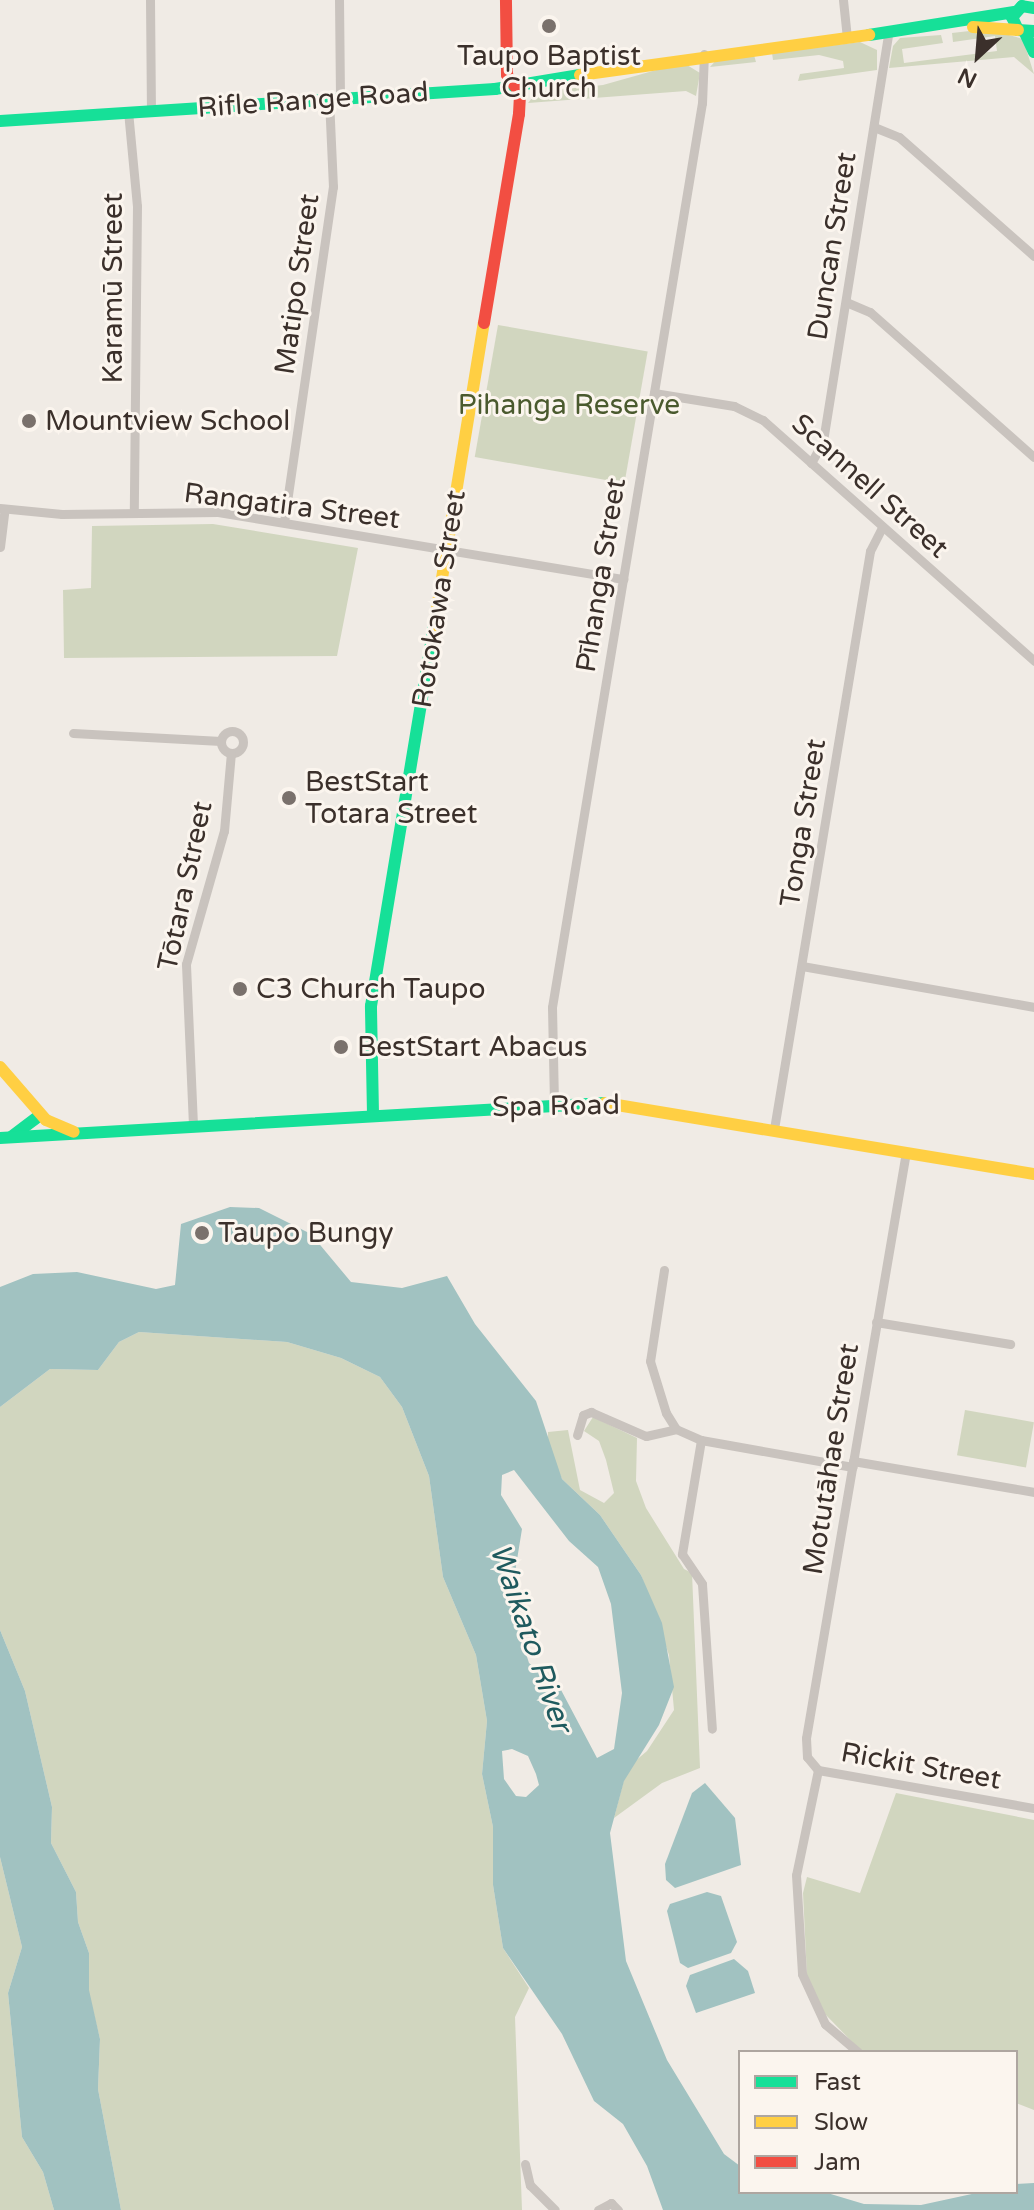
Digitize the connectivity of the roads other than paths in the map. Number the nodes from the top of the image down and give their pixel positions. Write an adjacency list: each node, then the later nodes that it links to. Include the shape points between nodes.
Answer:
1 (150, 0): 16 (street)
2 (339, 0): 14 (street, Matipo Street)
3 (506, 0): 13 (street, Rotokawa Street, via 507,75)
4 (843, 0): 10 (street)
5 (1029, 4): 6 (street, Rifle Range Road)
6 (1014, 8): 7 (street, Rifle Range Road); 8 (street)
7 (957, 25): 8 (street, Rifle Range Road); 9 (street, Rifle Range Road)
8 (1026, 31): 11 (street)
9 (888, 33): 10 (street, Rifle Range Road); 18 (street, Duncan Street)
10 (847, 38): 12 (street, Rifle Range Road)
11 (1034, 52)
12 (704, 54): 13 (street, Rifle Range Road); 21 (street, Pīhanga Street, via 702,103)
13 (515, 86): 14 (street, Rifle Range Road); 29 (street, Rotokawa Street, via 520,93 517,130)
14 (334, 99): 16 (street, Rifle Range Road); 26 (street, Matipo Street, via 333,187)
15 (128, 111): 16 (street, Rifle Range Road); 17 (street, Rifle Range Road); 25 (street, Karamū Street, via 137,206)
16 (151, 111)
17 (0, 121)
18 (874, 127): 19 (street, via 899,137); 20 (street, Duncan Street)
19 (1034, 256)
20 (846, 302): 22 (street, via 870,312); 23 (street, Duncan Street, via 823,441)
21 (654, 393): 23 (street, Scannell Street, via 751,412); 30 (street, Pīhanga Street)
22 (1034, 457)
23 (811, 463): 27 (street, Scannell Street)
24 (2, 509): 25 (street, Rangatira Street); 28 (street)
25 (134, 513): 26 (street, Rangatira Street, via 218,512)
26 (284, 522): 29 (street, Rangatira Street)
27 (882, 527): 31 (street, Scannell Street); 35 (street, Tonga Street, via 870,551)
28 (0, 547)
29 (447, 549): 30 (street, Rangatira Street); 39 (street, Rotokawa Street, via 370,1017)
30 (623, 579): 38 (street, Pīhanga Street, via 552,1007)
31 (1034, 661)
32 (73, 733): 33 (street, Tōtara Street)
33 (221, 741): 34 (street); 34 (street, Tōtara Street, via 226,732 240,734 242,747)
34 (231, 753): 41 (street, Tōtara Street, via 224,831 186,964)
35 (802, 966): 36 (street); 42 (street, Tonga Street)
36 (1034, 1007)
37 (0, 1067): 40 (street)
38 (554, 1103): 39 (street, Spa Road); 42 (street, Spa Road, via 626,1103)
39 (373, 1114): 41 (street, Spa Road)
40 (40, 1115): 43 (street, Spa Road); 44 (street, Spa Road)
41 (193, 1125): 43 (street, Spa Road)
42 (774, 1129): 45 (street, Spa Road)
43 (74, 1132): 44 (street, Spa Road)
44 (4, 1138)
45 (906, 1152): 46 (street, Spa Road); 48 (street, Motutāhae Street)
46 (1034, 1174)
47 (664, 1270): 50 (street, via 650,1361)
48 (876, 1322): 49 (street); 53 (street, Motutāhae Street)
49 (1010, 1344)
50 (676, 1429): 51 (street, via 646,1436 591,1412 577,1425); 52 (street)
51 (577, 1435)
52 (701, 1440): 53 (street); 55 (street, via 682,1554 702,1584)
53 (853, 1464): 54 (street); 56 (street, Motutāhae Street, via 806,1738 807,1757)
54 (1034, 1492)
55 (712, 1729)
56 (818, 1770): 57 (street, Rickit Street); 58 (street, Rickit Street, via 796,1875 802,1974 825,2024)
57 (1034, 1808)
58 (856, 2050)
59 (525, 2164): 60 (street, via 530,2185)
60 (555, 2210)
61 (598, 2210): 62 (street, via 611,2203)
62 (618, 2210)

